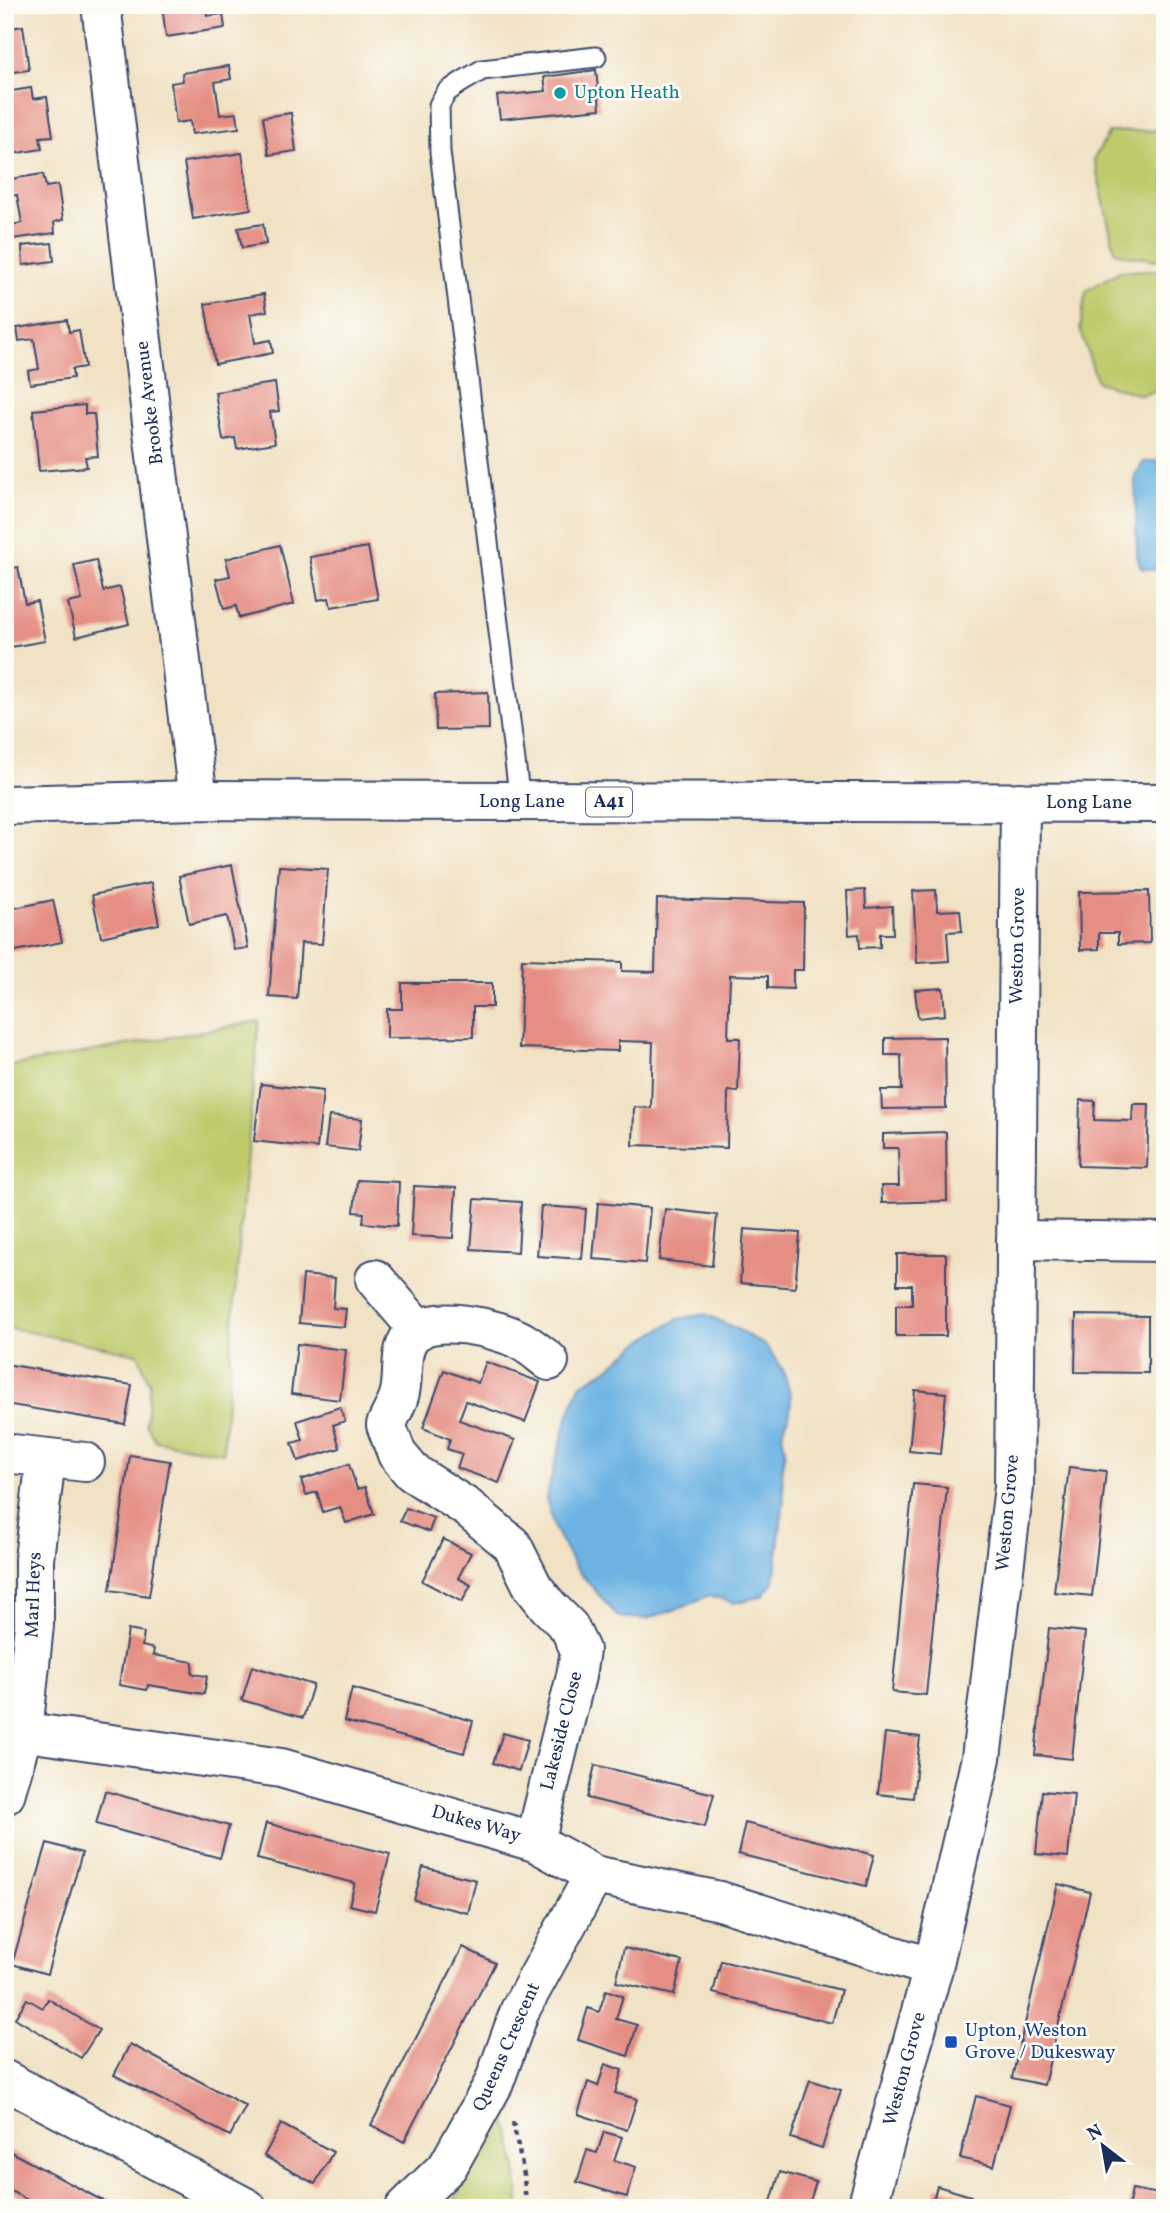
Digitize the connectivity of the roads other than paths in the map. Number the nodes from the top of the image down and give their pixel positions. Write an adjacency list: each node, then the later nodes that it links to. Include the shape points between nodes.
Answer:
1 (101, 5): 3 (main road, Brooke Avenue)
2 (596, 57): 4 (lane, via 482,71 447,92 439,106 442,166)
3 (198, 800): 4 (main road, Long Lane / A41); 7 (main road, Long Lane / A41)
4 (520, 802): 5 (main road, Long Lane / A41)
5 (1020, 802): 6 (main road, Long Lane / A41); 8 (main road, Weston Grove)
6 (1165, 803)
7 (5, 805)
8 (1016, 1240): 9 (main road); 18 (main road, Weston Grove, via 1014,1487 981,1758)
9 (1165, 1242)
10 (374, 1279): 11 (main road)
11 (419, 1330): 12 (main road, via 450,1322 488,1330 522,1340); 16 (main road, Lakeside Close, via 411,1337 402,1361 400,1394 386,1425 397,1454 412,1472 468,1508 512,1545 533,1587 569,1627 580,1650)
12 (550, 1361)
13 (85, 1462): 14 (main road, Marl Heys, via 29,1456 34,1625)
14 (14, 1730): 15 (main road); 16 (main road, Dukes Way, via 281,1768)
15 (5, 1795)
16 (535, 1842): 17 (main road, Dukes Way)
17 (594, 1875): 18 (main road, Dukes Way, via 720,1901); 21 (main road, Queens Crescent, via 520,2010 494,2083 448,2166)
18 (933, 1968): 22 (main road, Weston Grove)
19 (5, 2080): 20 (main road)
20 (247, 2208)
21 (405, 2208)
22 (867, 2208)

